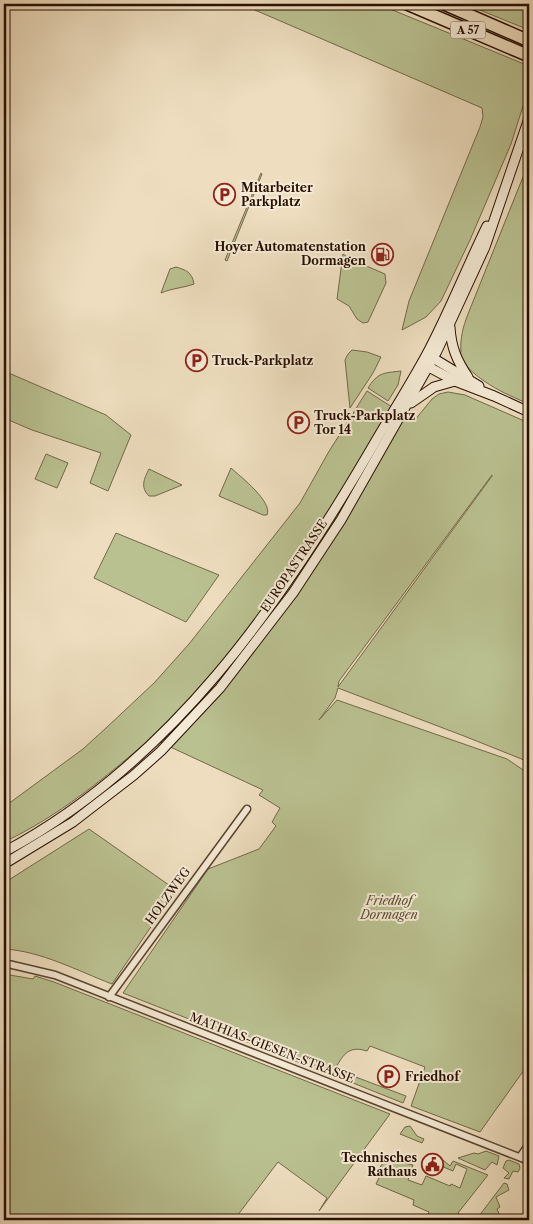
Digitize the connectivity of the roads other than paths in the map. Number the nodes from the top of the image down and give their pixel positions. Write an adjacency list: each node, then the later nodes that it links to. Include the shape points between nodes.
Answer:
1 (407, 4): 4 (highway, A 57)
2 (444, 4): 3 (highway, A 57)
3 (529, 41)
4 (529, 56)
5 (529, 118): 6 (main road, EUROPASTRASSE)
6 (500, 200): 7 (main road, EUROPASTRASSE, via 485,247); 8 (main road, EUROPASTRASSE)
7 (450, 324): 8 (main road, EUROPASTRASSE); 10 (main road, via 455,356)
8 (430, 356): 9 (main road, EUROPASTRASSE); 10 (main road)
9 (425, 365): 11 (main road); 13 (main road, EUROPASTRASSE); 16 (main road, EUROPASTRASSE, via 317,540 212,681 172,726 127,767 68,813)
10 (469, 380): 12 (main road)
11 (456, 381): 12 (main road); 13 (main road, via 434,387)
12 (494, 396): 14 (main road)
13 (406, 406): 17 (main road, EUROPASTRASSE, via 324,547 220,688 185,727 128,780 73,822)
14 (526, 411)
15 (247, 809): 19 (street, HOLZWEG)
16 (4, 852)
17 (4, 864)
18 (4, 963): 19 (street, MATHIAS-GIESEN-STRASSE, via 55,976)
19 (109, 997): 21 (street, MATHIAS-GIESEN-STRASSE)
20 (529, 1144): 21 (street)
21 (520, 1157): 22 (street, MATHIAS-GIESEN-STRASSE)
22 (529, 1161)

